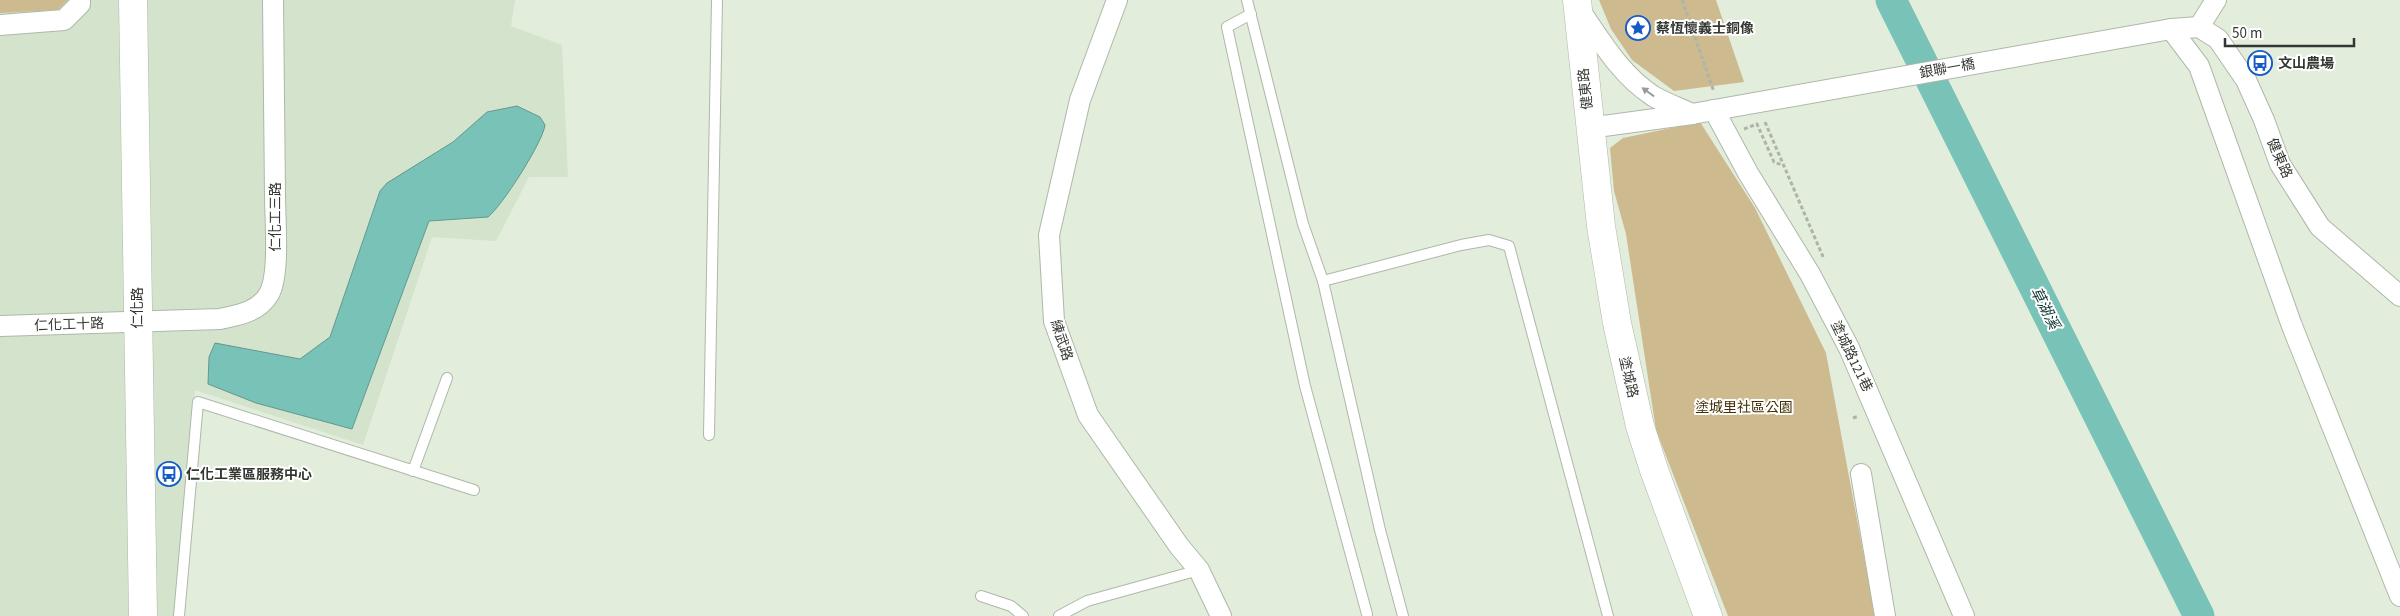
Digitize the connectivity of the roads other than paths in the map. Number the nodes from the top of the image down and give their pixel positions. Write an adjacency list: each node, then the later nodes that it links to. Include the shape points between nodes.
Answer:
1 (80, 0): 10 (street, via 64,20)
2 (133, 0): 18 (street, 仁化路)
3 (273, 0): 18 (street, 仁化工三路, via 276,240 274,282 269,294 254,309 220,319)
4 (717, 0): 21 (lane)
5 (1117, 0): 25 (street, 練武路, via 1080,100 1049,235 1054,321 1088,415)
6 (1247, 0): 9 (lane)
7 (2216, 0): 11 (street)
8 (1577, 3): 14 (street, 健東路, one-way to 8, via 1654,97 1630,79 1606,50); 15 (street, 健東路)
9 (1252, 14): 16 (lane, via 1303,224); 28 (lane, via 1227,27 1304,386)
10 (0, 25)
11 (2199, 26): 12 (street); 17 (street, 健東路, via 2218,39 2246,80 2280,164 2320,227)
12 (2171, 29): 13 (street, 銀聯一橋); 27 (street, via 2199,66 2292,326)
13 (1719, 109): 14 (street, 健東路); 38 (street, 塗城路121巷, via 1748,173 1810,274 1849,348)
14 (1692, 114): 15 (street, 健東路)
15 (1589, 128): 36 (street, 塗城路, via 1617,322 1640,426)
16 (1323, 281): 34 (lane); 35 (lane, via 1461,245 1489,240 1509,246)
17 (2400, 296)
18 (137, 321): 19 (street, 仁化工十路); 29 (street, 仁化路)
19 (0, 326)
20 (447, 378): 22 (lane)
21 (709, 435)
22 (413, 471): 24 (lane); 30 (lane, via 198,402)
23 (1862, 474): 37 (street)
24 (474, 490)
25 (1199, 570): 32 (lane, via 1087,602); 33 (street, 練武路)
26 (981, 596): 31 (lane, via 1011,606)
27 (2400, 596)
28 (1367, 614)
29 (143, 616)
30 (179, 616)
31 (1023, 616)
32 (1059, 616)
33 (1221, 616)
34 (1403, 616)
35 (1608, 616)
36 (1708, 616)
37 (1885, 616)
38 (1964, 616)

